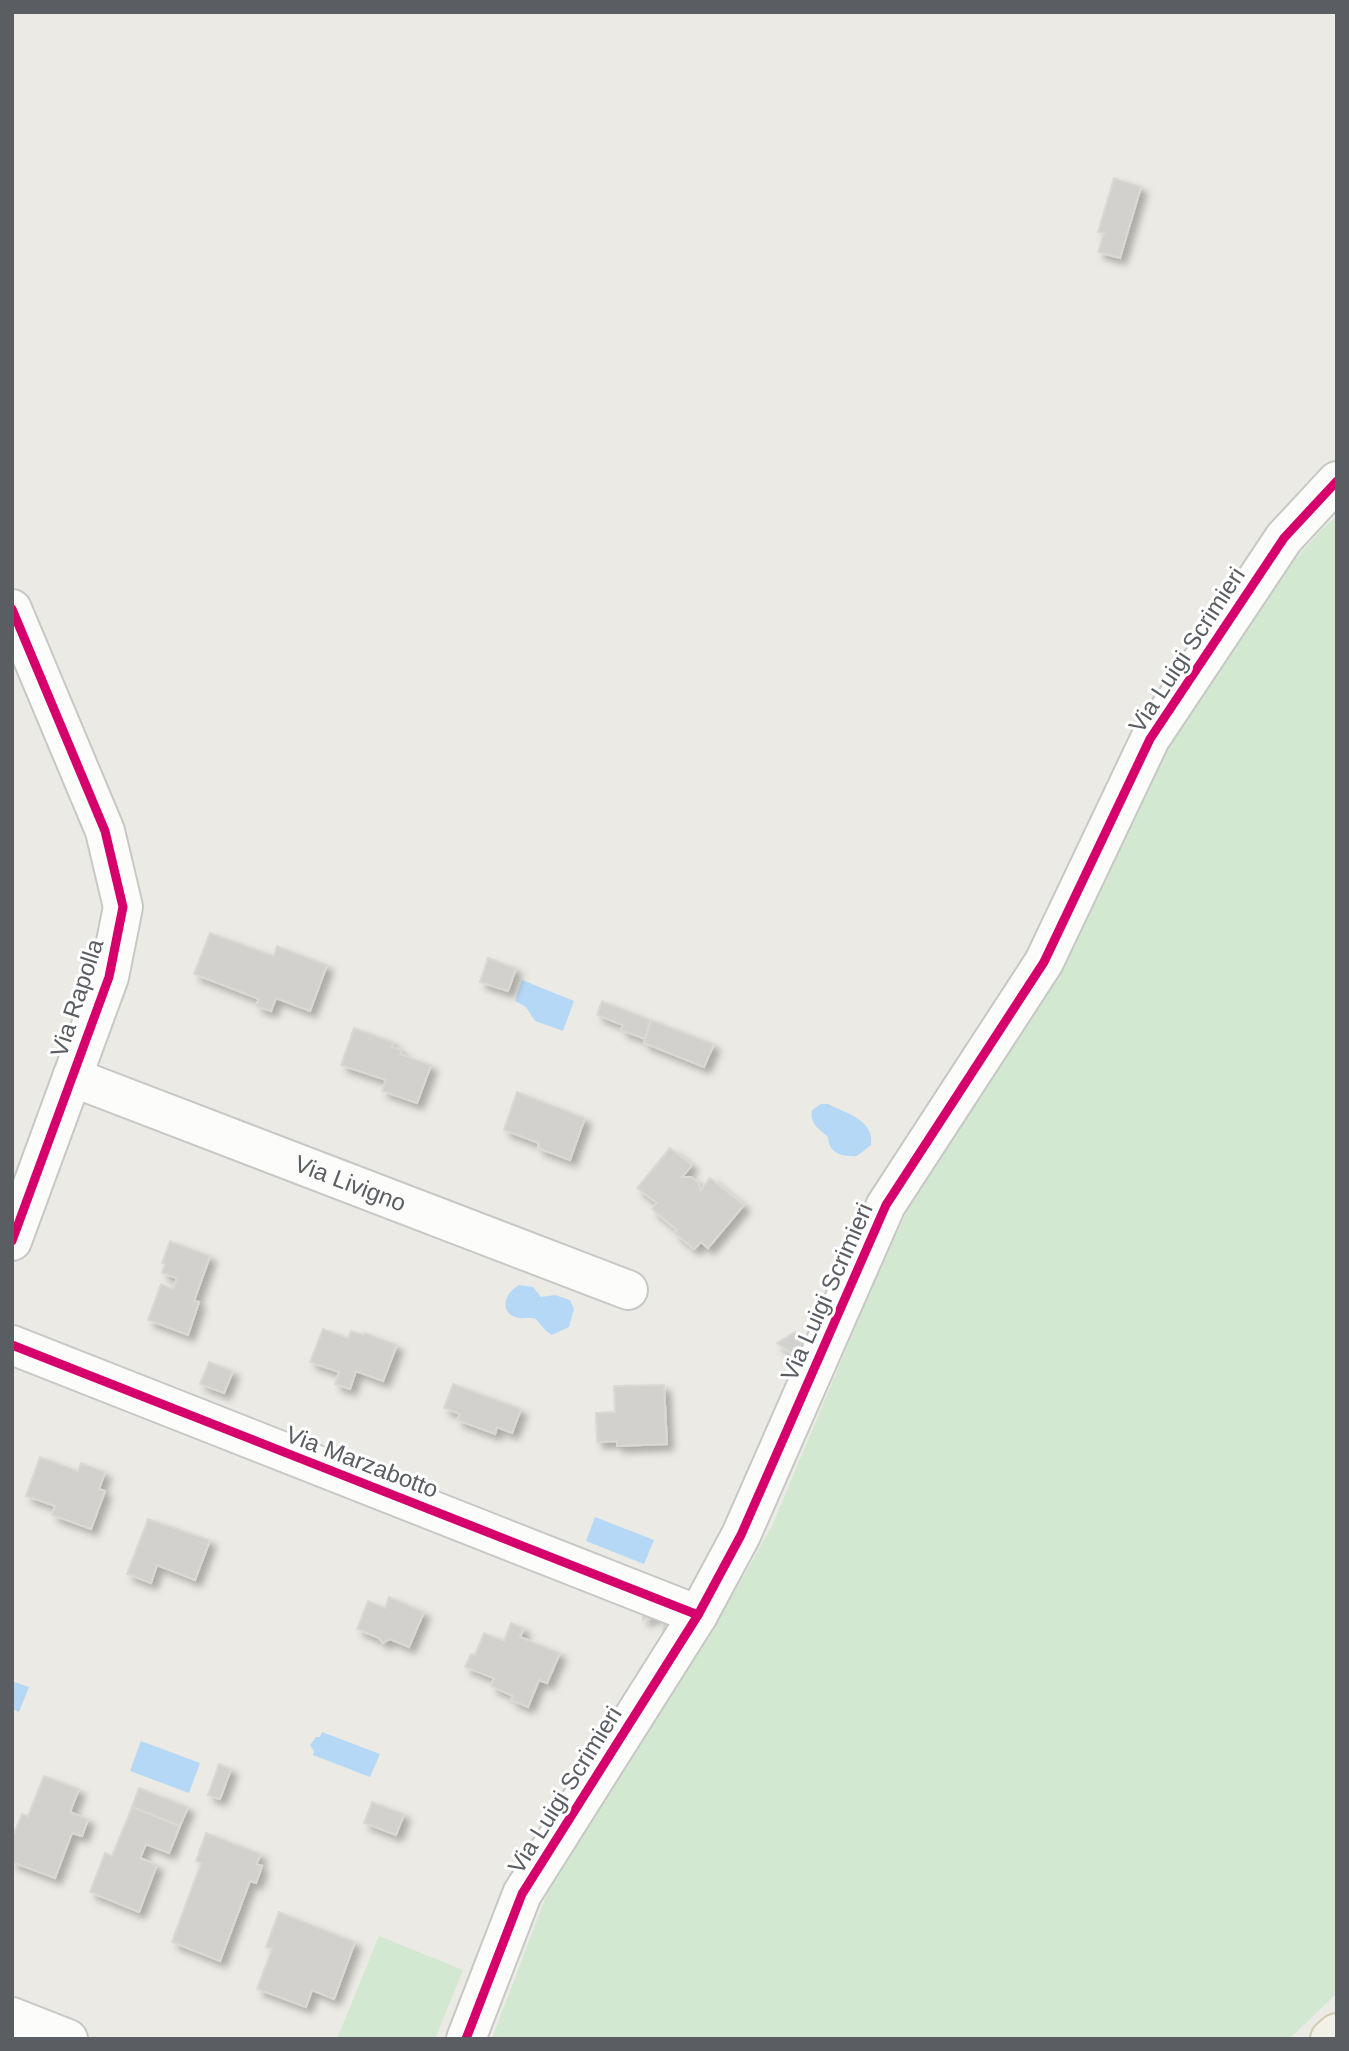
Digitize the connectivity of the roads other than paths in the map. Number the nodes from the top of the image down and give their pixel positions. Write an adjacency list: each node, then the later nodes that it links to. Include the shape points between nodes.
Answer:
1 (1337, 481): 7 (street, Via Luigi Scrimieri, via 1284,538 1150,739 1044,962 886,1205 741,1535)
2 (12, 609): 3 (street, Via Rapolla, via 104,831 123,906 109,977)
3 (72, 1077): 4 (street, Via Rapolla); 5 (street, Via Livigno)
4 (12, 1241)
5 (628, 1290)
6 (12, 1345): 7 (street, Via Marzabotto)
7 (698, 1615): 11 (street, Via Luigi Scrimieri, via 522,1894)
8 (12, 2017): 10 (street)
9 (1337, 2033): 12 (main road)
10 (68, 2039)
11 (466, 2039)
12 (1330, 2039)

